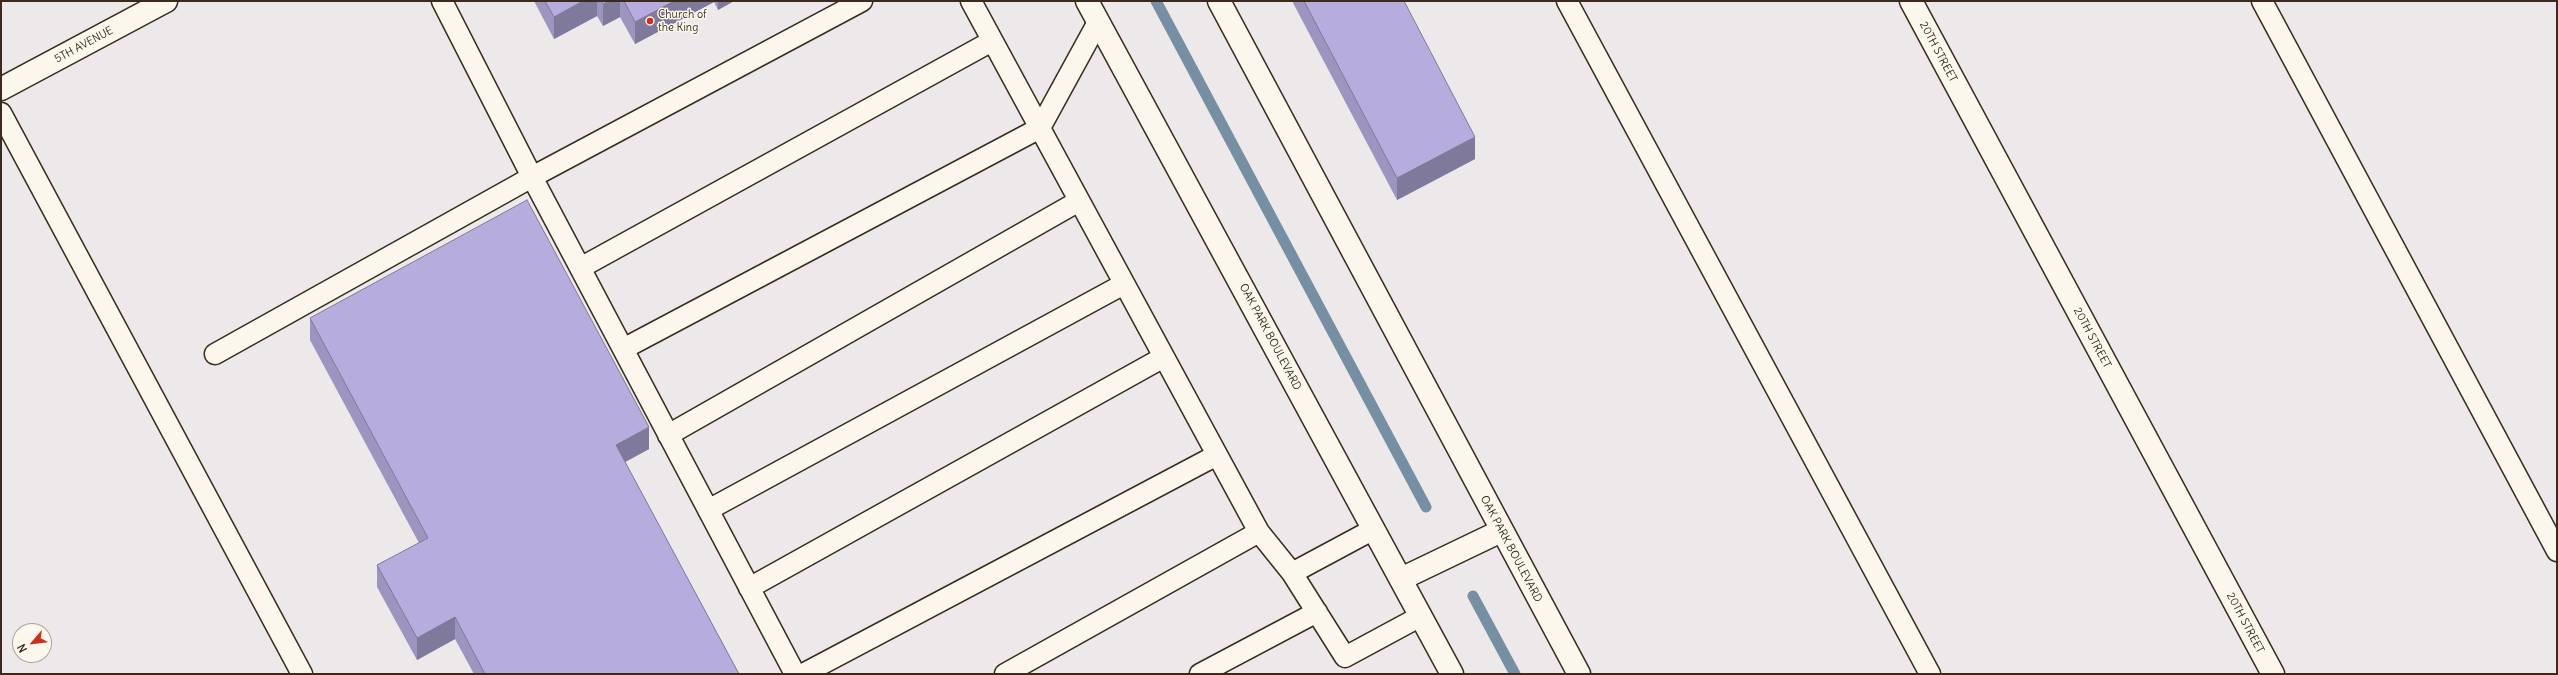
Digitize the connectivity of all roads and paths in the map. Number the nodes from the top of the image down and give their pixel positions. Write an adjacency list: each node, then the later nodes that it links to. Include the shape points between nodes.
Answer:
1 (166, 1): 12 (street, 5TH AVENUE)
2 (442, 1): 15 (lane)
3 (862, 1): 15 (lane)
4 (971, 1): 11 (lane)
5 (1087, 1): 10 (street, OAK PARK BOULEVARD)
6 (1219, 1): 26 (street, OAK PARK BOULEVARD)
7 (1567, 1): 41 (lane)
8 (1911, 1): 42 (street, 20TH STREET)
9 (2262, 1): 28 (lane)
10 (1098, 22): 14 (lane); 25 (street, OAK PARK BOULEVARD)
11 (992, 41): 14 (lane); 17 (lane)
12 (1, 89)
13 (1, 113): 34 (lane)
14 (1040, 128): 16 (lane); 19 (lane)
15 (532, 177): 17 (lane); 20 (lane)
16 (1079, 201): 18 (lane); 22 (lane)
17 (580, 268): 19 (lane)
18 (1124, 284): 21 (lane); 24 (lane)
19 (623, 349): 22 (lane)
20 (215, 354)
21 (1164, 357): 23 (lane); 31 (lane)
22 (668, 435): 24 (lane)
23 (1217, 455): 27 (lane); 36 (lane)
24 (708, 510): 31 (lane)
25 (1374, 529): 29 (lane); 30 (street, OAK PARK BOULEVARD)
26 (1502, 531): 30 (street); 40 (street, OAK PARK BOULEVARD)
27 (1258, 532): 29 (lane); 37 (lane)
28 (2557, 551)
29 (1292, 573): 32 (lane)
30 (1401, 580): 33 (street, OAK PARK BOULEVARD)
31 (749, 588): 35 (lane)
32 (1317, 612): 33 (lane, via 1345,657); 38 (lane)
33 (1421, 616): 39 (street, OAK PARK BOULEVARD)
34 (302, 674)
35 (795, 674)
36 (803, 674)
37 (1005, 674)
38 (1200, 674)
39 (1452, 674)
40 (1579, 674)
41 (1930, 674)
42 (2273, 674)

